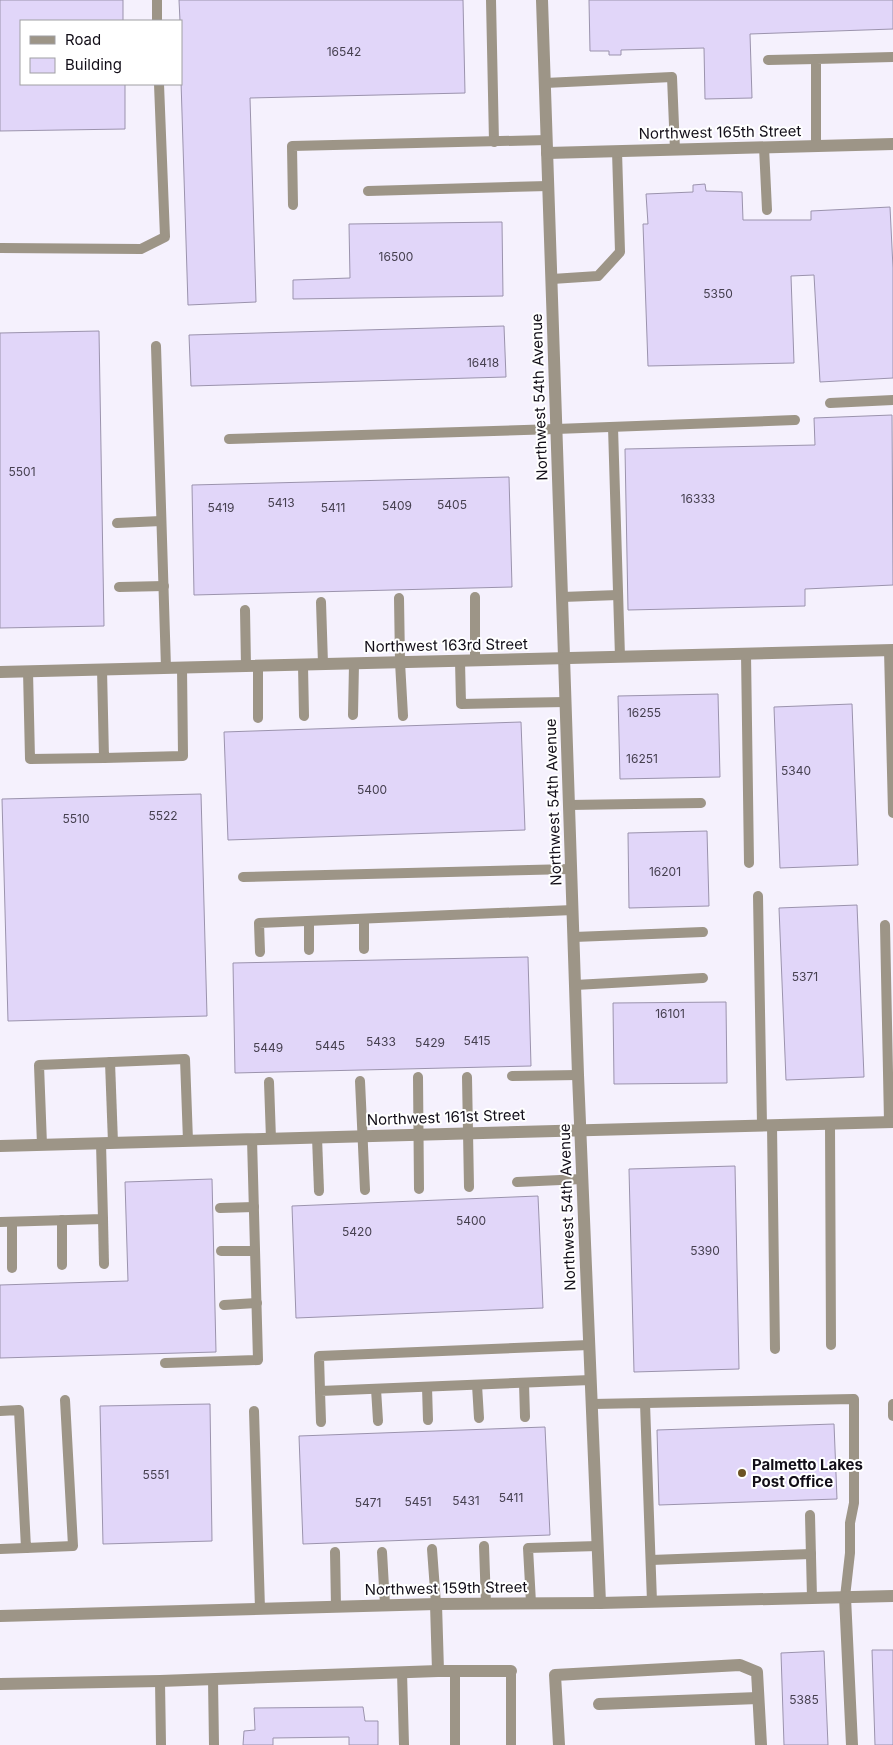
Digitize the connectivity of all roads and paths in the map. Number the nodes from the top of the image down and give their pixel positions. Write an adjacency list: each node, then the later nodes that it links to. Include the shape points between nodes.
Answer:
1 (157, 0): 4 (lane)
2 (491, 0): 10 (lane)
3 (542, 0): 8 (street, Northwest 54th Avenue)
4 (157, 20)
5 (893, 56): 6 (lane)
6 (816, 59): 7 (lane); 12 (lane)
7 (768, 60)
8 (545, 83): 13 (street, Northwest 54th Avenue); 15 (lane, via 672,78)
9 (159, 85): 21 (lane, via 164,237 140,249)
10 (494, 142): 13 (lane); 19 (lane, via 292,146)
11 (893, 144): 12 (street, Northwest 165th Street)
12 (816, 146): 14 (street, Northwest 165th Street)
13 (547, 147): 16 (street, Northwest 165th Street); 17 (street, Northwest 54th Avenue)
14 (764, 147): 15 (street, Northwest 165th Street); 20 (lane)
15 (675, 150): 16 (street, Northwest 165th Street)
16 (617, 151): 22 (lane, via 620,252 598,276)
17 (548, 186): 18 (lane); 22 (street, Northwest 54th Avenue)
18 (368, 191)
19 (293, 205)
20 (767, 210)
21 (0, 248)
22 (552, 279): 28 (street, Northwest 54th Avenue)
23 (156, 346): 30 (lane)
24 (893, 400): 25 (lane)
25 (830, 402)
26 (795, 420): 27 (lane)
27 (613, 427): 28 (lane); 34 (lane)
28 (556, 429): 29 (lane); 36 (street, Northwest 54th Avenue)
29 (229, 439)
30 (161, 521): 31 (lane); 32 (lane)
31 (117, 523)
32 (164, 586): 33 (lane); 51 (lane)
33 (119, 587)
34 (618, 595): 36 (lane); 42 (lane)
35 (475, 597): 45 (lane)
36 (562, 597): 43 (street, Northwest 54th Avenue)
37 (399, 598): 46 (lane)
38 (321, 602): 47 (lane)
39 (245, 610): 50 (lane)
40 (891, 650): 41 (street, Northwest 163rd Street); 64 (lane)
41 (746, 654): 42 (street, Northwest 163rd Street); 65 (lane)
42 (620, 657): 43 (street, Northwest 163rd Street)
43 (564, 659): 45 (street, Northwest 163rd Street); 56 (street, Northwest 54th Avenue)
44 (460, 661): 45 (street, Northwest 163rd Street); 46 (street, Northwest 163rd Street); 56 (lane, via 460,704)
45 (476, 661)
46 (400, 662): 48 (street, Northwest 163rd Street); 59 (lane)
47 (323, 664): 48 (street, Northwest 163rd Street); 49 (street, Northwest 163rd Street)
48 (354, 664): 57 (lane)
49 (303, 665): 50 (street, Northwest 163rd Street); 58 (lane)
50 (252, 666): 52 (street, Northwest 163rd Street); 60 (lane)
51 (166, 668): 52 (street, Northwest 163rd Street); 53 (street, Northwest 163rd Street)
52 (182, 668): 61 (lane, via 183,756)
53 (102, 670): 54 (street, Northwest 163rd Street); 61 (lane)
54 (28, 671): 55 (street, Northwest 163rd Street); 61 (lane, via 30,759)
55 (0, 672)
56 (566, 702): 63 (street, Northwest 54th Avenue)
57 (353, 715)
58 (304, 716)
59 (403, 716)
60 (258, 718)
61 (104, 758)
62 (701, 803): 63 (lane)
63 (569, 805): 66 (street, Northwest 54th Avenue)
64 (893, 813)
65 (749, 863)
66 (571, 869): 67 (lane); 69 (street, Northwest 54th Avenue)
67 (243, 877)
68 (758, 896): 89 (lane)
69 (573, 910): 70 (lane); 74 (street, Northwest 54th Avenue)
70 (364, 919): 71 (lane); 75 (lane)
71 (309, 921): 76 (lane); 77 (lane, via 259,923)
72 (885, 925): 87 (lane)
73 (703, 932): 74 (lane)
74 (574, 937): 79 (street, Northwest 54th Avenue)
75 (364, 949)
76 (309, 950)
77 (260, 952)
78 (703, 978): 79 (lane)
79 (575, 985): 81 (street, Northwest 54th Avenue)
80 (110, 1062): 97 (lane, via 185,1059); 98 (lane); 99 (lane, via 39,1065)
81 (578, 1075): 82 (lane); 90 (street, Northwest 54th Avenue)
82 (512, 1076)
83 (418, 1077): 92 (lane)
84 (467, 1077): 91 (lane)
85 (360, 1081): 93 (lane)
86 (268, 1082): 96 (lane)
87 (891, 1122): 88 (street, Northwest 161st Street)
88 (830, 1124): 89 (street, Northwest 161st Street); 121 (lane)
89 (767, 1125): 90 (street, Northwest 161st Street); 122 (lane)
90 (580, 1130): 91 (street, Northwest 161st Street); 101 (street, Northwest 54th Avenue)
91 (468, 1133): 92 (street, Northwest 161st Street); 103 (lane)
92 (418, 1134): 93 (street, Northwest 161st Street); 104 (lane)
93 (363, 1136): 94 (street, Northwest 161st Street); 105 (lane)
94 (317, 1137): 96 (street, Northwest 161st Street); 106 (lane)
95 (252, 1139): 96 (street, Northwest 161st Street); 97 (street, Northwest 161st Street); 107 (lane)
96 (270, 1139)
97 (188, 1141): 98 (street, Northwest 161st Street)
98 (107, 1143): 99 (street, Northwest 161st Street); 109 (lane)
99 (42, 1145): 100 (street, Northwest 161st Street)
100 (0, 1146)
101 (582, 1180): 102 (lane); 120 (street, Northwest 54th Avenue)
102 (518, 1182)
103 (469, 1187)
104 (419, 1189)
105 (365, 1190)
106 (319, 1191)
107 (254, 1207): 108 (lane); 114 (lane)
108 (220, 1208)
109 (103, 1219): 110 (lane); 115 (lane)
110 (62, 1220): 112 (lane); 116 (lane)
111 (0, 1222): 112 (lane)
112 (12, 1222): 117 (lane)
113 (221, 1251): 114 (lane)
114 (255, 1251): 118 (lane)
115 (104, 1264)
116 (62, 1265)
117 (12, 1268)
118 (257, 1303): 119 (lane); 123 (lane, via 258,1360)
119 (224, 1305)
120 (589, 1345): 124 (street, Northwest 54th Avenue); 129 (lane, via 319,1356)
121 (831, 1345)
122 (775, 1349)
123 (164, 1363)
124 (591, 1380): 125 (lane); 132 (street, Northwest 54th Avenue)
125 (524, 1383): 126 (lane); 137 (lane)
126 (478, 1385): 127 (lane); 138 (lane)
127 (427, 1387): 128 (lane); 139 (lane)
128 (376, 1389): 129 (lane); 140 (lane)
129 (320, 1391): 141 (lane)
130 (65, 1400): 145 (lane, via 73,1546)
131 (646, 1403): 132 (lane); 151 (lane); 153 (lane, via 854,1398 854,1503)
132 (592, 1404): 144 (street, Northwest 54th Avenue)
133 (893, 1404): 136 (lane)
134 (0, 1411): 145 (lane, via 19,1410)
135 (254, 1411): 162 (lane)
136 (893, 1416)
137 (525, 1417)
138 (479, 1418)
139 (428, 1420)
140 (378, 1421)
141 (321, 1422)
142 (810, 1515): 150 (lane)
143 (484, 1546): 159 (lane)
144 (598, 1546): 156 (lane, via 528,1548); 157 (street, Northwest 54th Avenue)
145 (26, 1548): 146 (lane)
146 (0, 1549)
147 (432, 1549): 158 (lane)
148 (335, 1552): 161 (lane)
149 (382, 1552): 160 (lane)
150 (811, 1554): 151 (lane); 154 (lane)
151 (650, 1560): 155 (lane)
152 (893, 1596): 153 (street, Northwest 159th Street)
153 (845, 1597): 154 (street, Northwest 159th Street); 180 (street)
154 (812, 1598): 155 (street, Northwest 159th Street)
155 (652, 1602): 157 (street, Northwest 159th Street)
156 (531, 1603): 157 (street, Northwest 159th Street); 159 (street, Northwest 159th Street)
157 (600, 1603)
158 (436, 1604): 159 (street, Northwest 159th Street); 160 (street, Northwest 159th Street); 164 (street)
159 (486, 1604)
160 (385, 1605): 161 (street, Northwest 159th Street)
161 (336, 1607): 162 (street, Northwest 159th Street)
162 (260, 1609): 163 (street, Northwest 159th Street)
163 (0, 1616)
164 (438, 1671): 165 (street); 167 (street)
165 (455, 1671): 166 (street); 176 (lane)
166 (511, 1671): 177 (lane)
167 (402, 1672): 168 (street); 175 (lane)
168 (213, 1678): 169 (street); 174 (lane)
169 (160, 1680): 170 (street); 173 (lane)
170 (0, 1684)
171 (758, 1698): 172 (street); 178 (street, via 756,1672 740,1665 555,1675); 179 (street)
172 (600, 1704)
173 (161, 1745)
174 (214, 1745)
175 (404, 1745)
176 (455, 1745)
177 (511, 1745)
178 (559, 1745)
179 (761, 1745)
180 (852, 1745)

